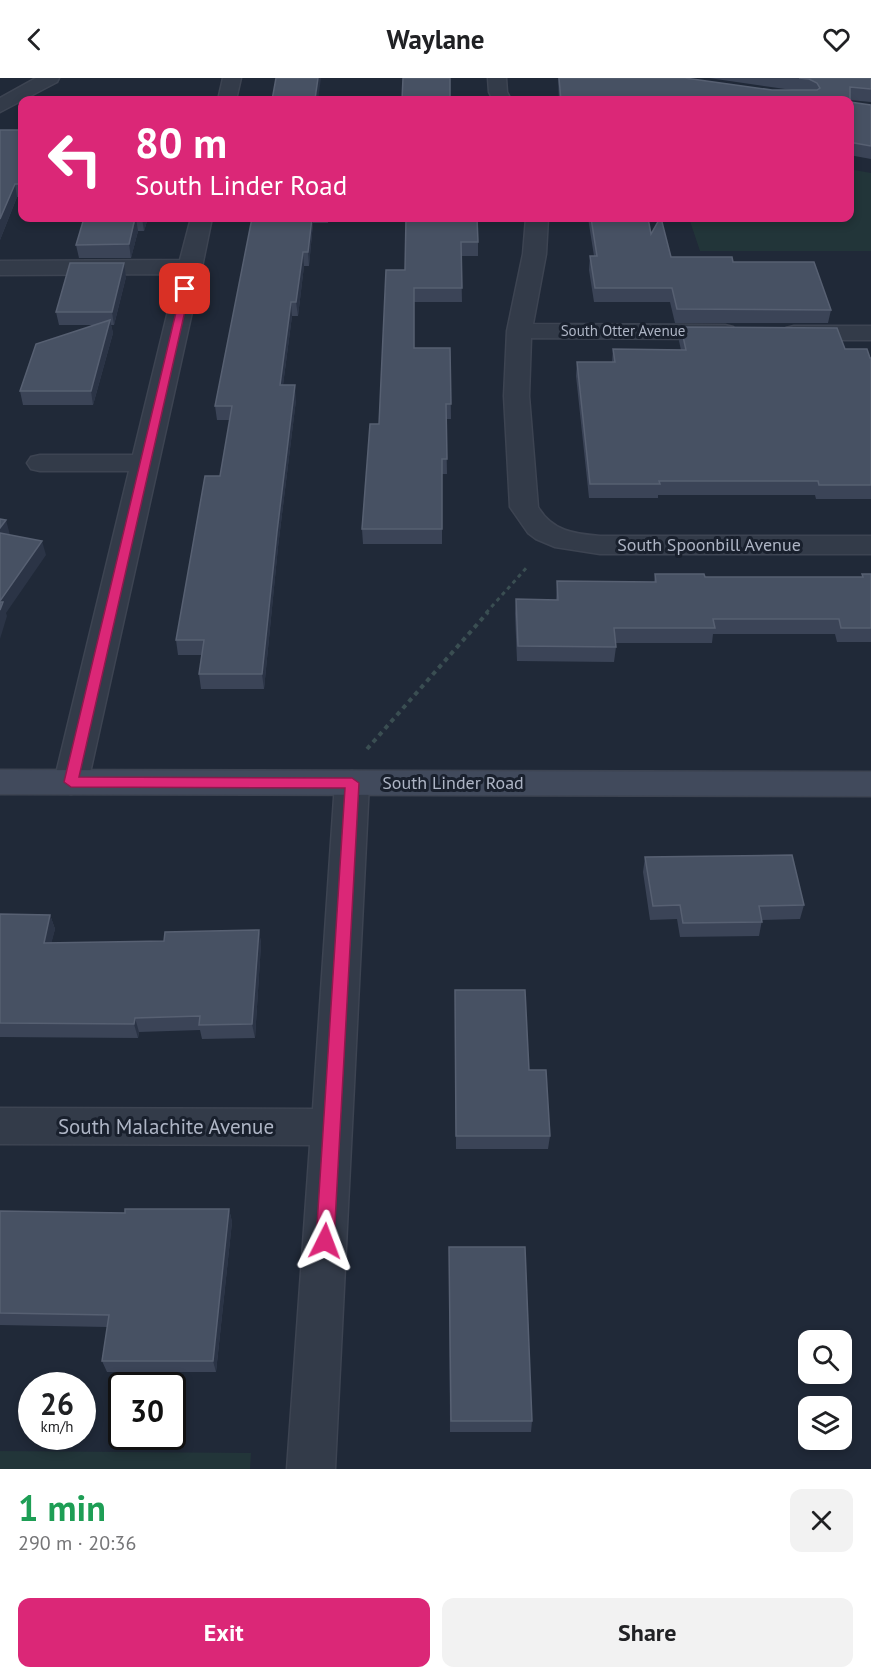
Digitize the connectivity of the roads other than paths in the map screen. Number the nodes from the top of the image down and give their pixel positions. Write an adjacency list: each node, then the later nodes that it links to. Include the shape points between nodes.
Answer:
1 (50, 78): 6 (street)
2 (232, 78): 4 (street)
3 (497, 78): 5 (street)
4 (228, 96)
5 (500, 96)
6 (0, 106)
7 (200, 222): 9 (street)
8 (537, 222): 11 (street, via 533,268)
9 (190, 267): 10 (street); 16 (street)
10 (0, 268)
11 (519, 331): 12 (street, South Otter Avenue); 17 (street, South Spoonbill Avenue, via 517,390 524,507 531,522 548,536 600,545)
12 (742, 332)
13 (777, 333): 14 (street)
14 (871, 333)
15 (40, 463): 16 (street)
16 (145, 463): 20 (street)
17 (871, 545)
18 (356, 770): 20 (street, South Linder Road); 21 (street, South Linder Road); 23 (street)
19 (0, 782): 20 (street, South Linder Road)
20 (71, 782)
21 (871, 784)
22 (0, 1126): 23 (street, South Malachite Avenue)
23 (332, 1127): 24 (street)
24 (311, 1469)

